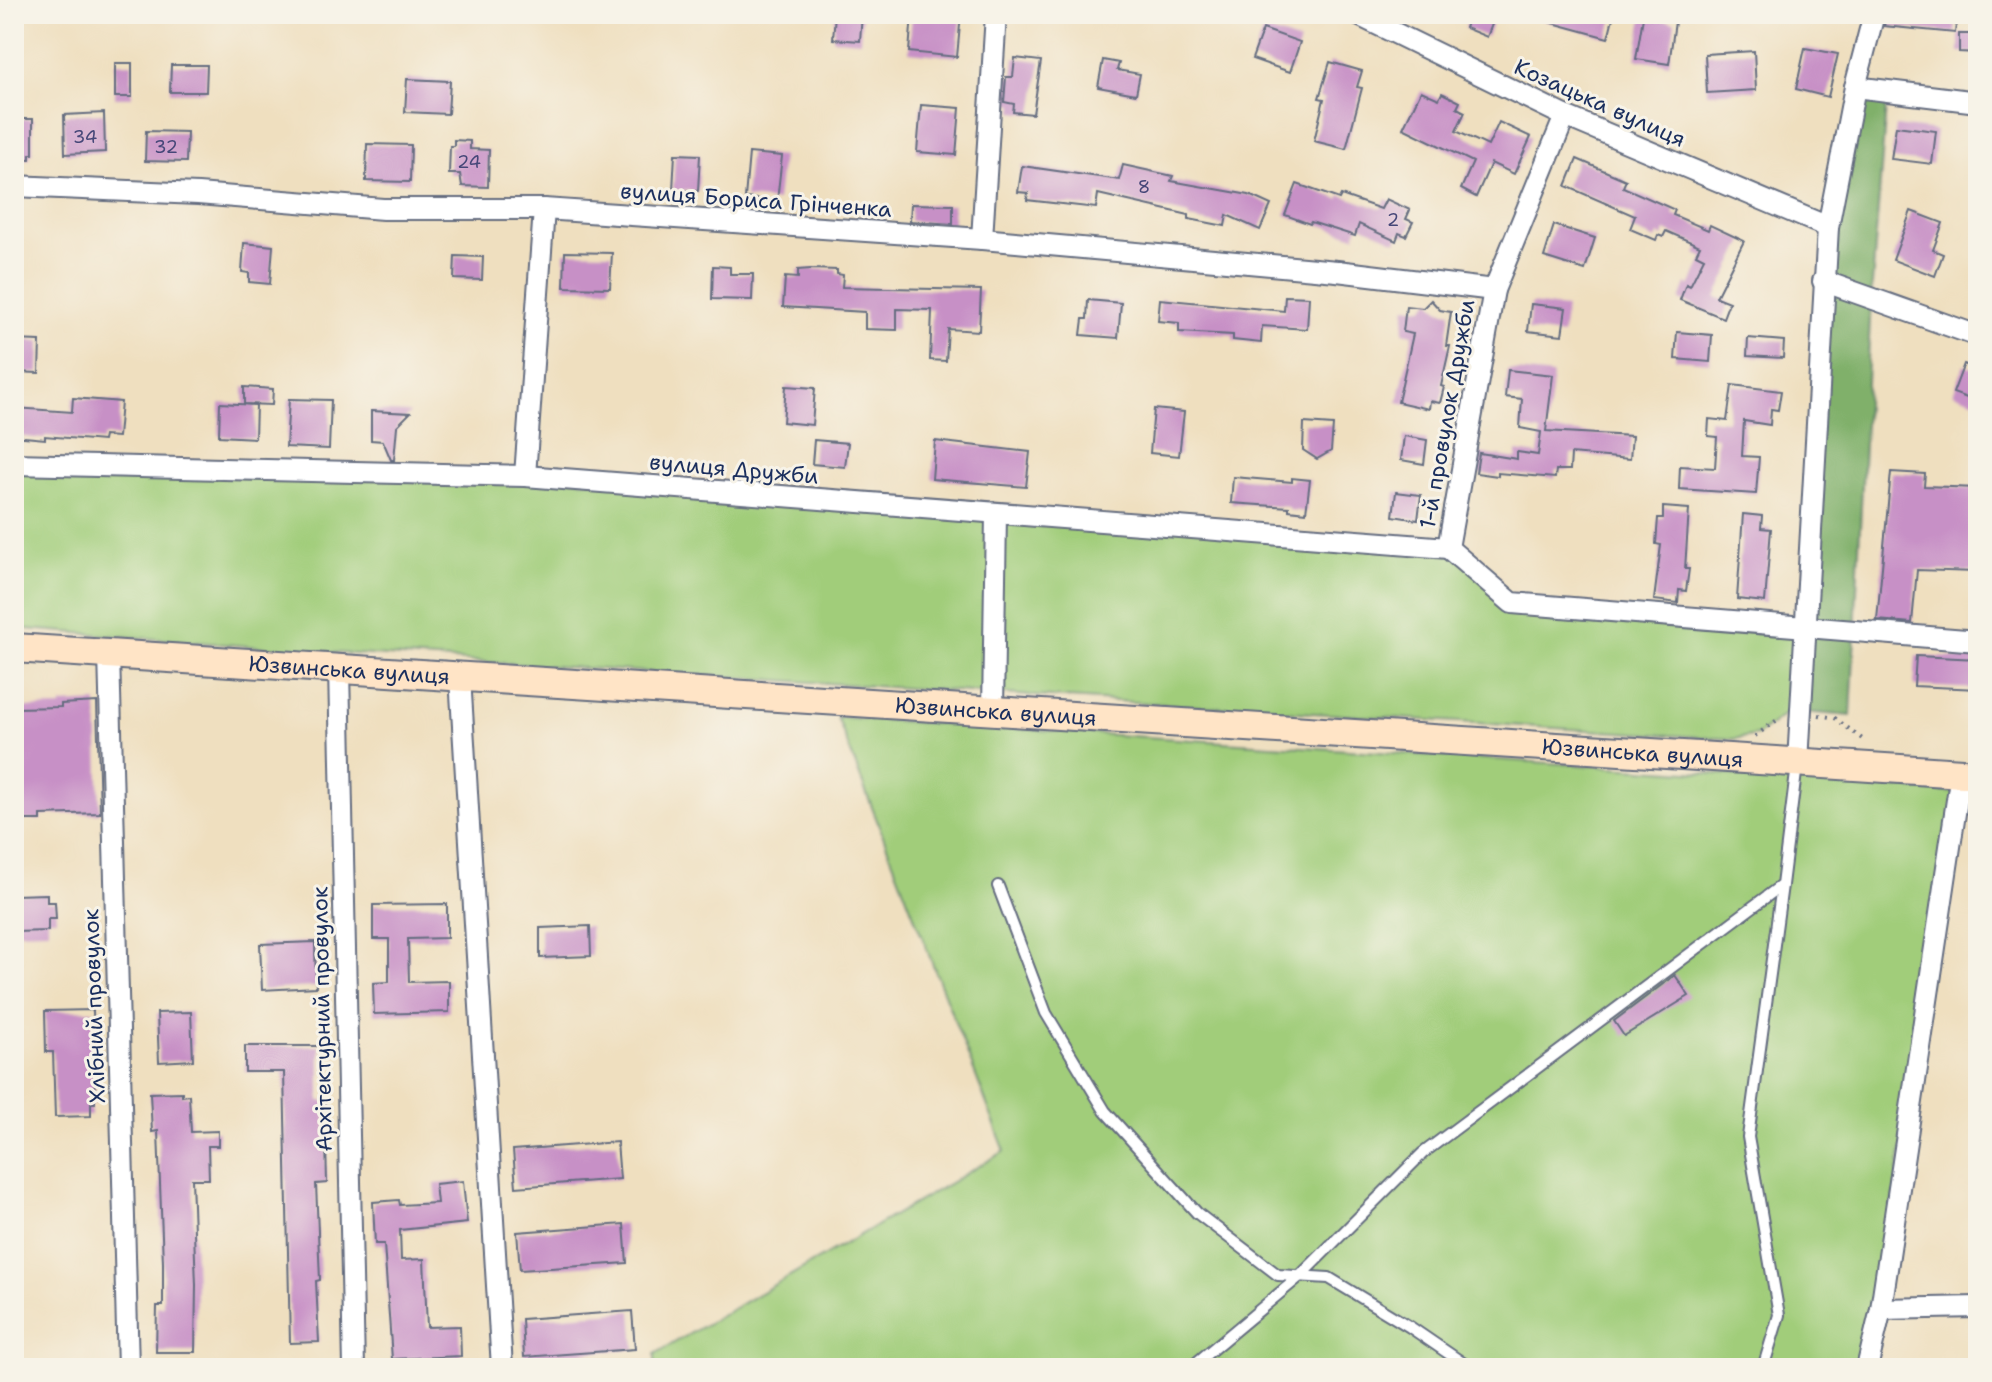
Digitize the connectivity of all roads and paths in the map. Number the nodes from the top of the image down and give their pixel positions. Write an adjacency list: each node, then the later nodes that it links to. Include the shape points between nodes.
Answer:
1 (996, 14): 10 (street)
2 (1356, 14): 6 (street, Козацька вулиця)
3 (1874, 14): 4 (street)
4 (1855, 87): 5 (street); 9 (street)
5 (1978, 102)
6 (1565, 116): 9 (street, Козацька вулиця); 12 (street, 1-й провулок Дружби)
7 (14, 186): 8 (street, вулиця Бориса Грінченка, via 383,209)
8 (544, 209): 10 (street, вулиця Бориса Грінченка); 15 (street)
9 (1828, 227): 11 (street)
10 (982, 239): 12 (street, вулиця Бориса Грінченка)
11 (1823, 281): 13 (street); 18 (street)
12 (1494, 290): 17 (street, 1-й провулок Дружби)
13 (1978, 336)
14 (14, 464): 15 (street, вулиця Дружби)
15 (525, 476): 16 (street, вулиця Дружби)
16 (996, 514): 17 (street, вулиця Дружби); 24 (street)
17 (1448, 548): 18 (street, 1-й провулок Дружби, via 1512,603)
18 (1805, 627): 19 (street, 1-й провулок Дружби); 25 (street)
19 (1978, 641)
20 (14, 648): 21 (main road, Юзвинська вулиця)
21 (109, 654): 22 (main road, Юзвинська вулиця); 32 (street, Хлібний провулок)
22 (339, 669): 23 (main road, Юзвинська вулиця); 34 (street, Архітектурний провулок)
23 (460, 677): 24 (main road, Юзвинська вулиця); 35 (street)
24 (993, 710): 25 (main road, Юзвинська вулиця)
25 (1798, 763): 26 (main road, Юзвинська вулиця); 27 (lane)
26 (1970, 774): 31 (street)
27 (1782, 885): 29 (lane, via 1423,1153); 38 (lane, via 1748,1137 1779,1315)
28 (998, 886): 29 (lane, via 1046,1013 1105,1111 1197,1213 1278,1275)
29 (1299, 1277): 36 (lane); 37 (lane, via 1329,1278)
30 (1978, 1307): 31 (street)
31 (1881, 1309): 39 (street)
32 (128, 1362): 33 (street)
33 (108, 1368)
34 (354, 1368)
35 (502, 1368)
36 (1190, 1368)
37 (1470, 1368)
38 (1763, 1368)
39 (1867, 1368)

